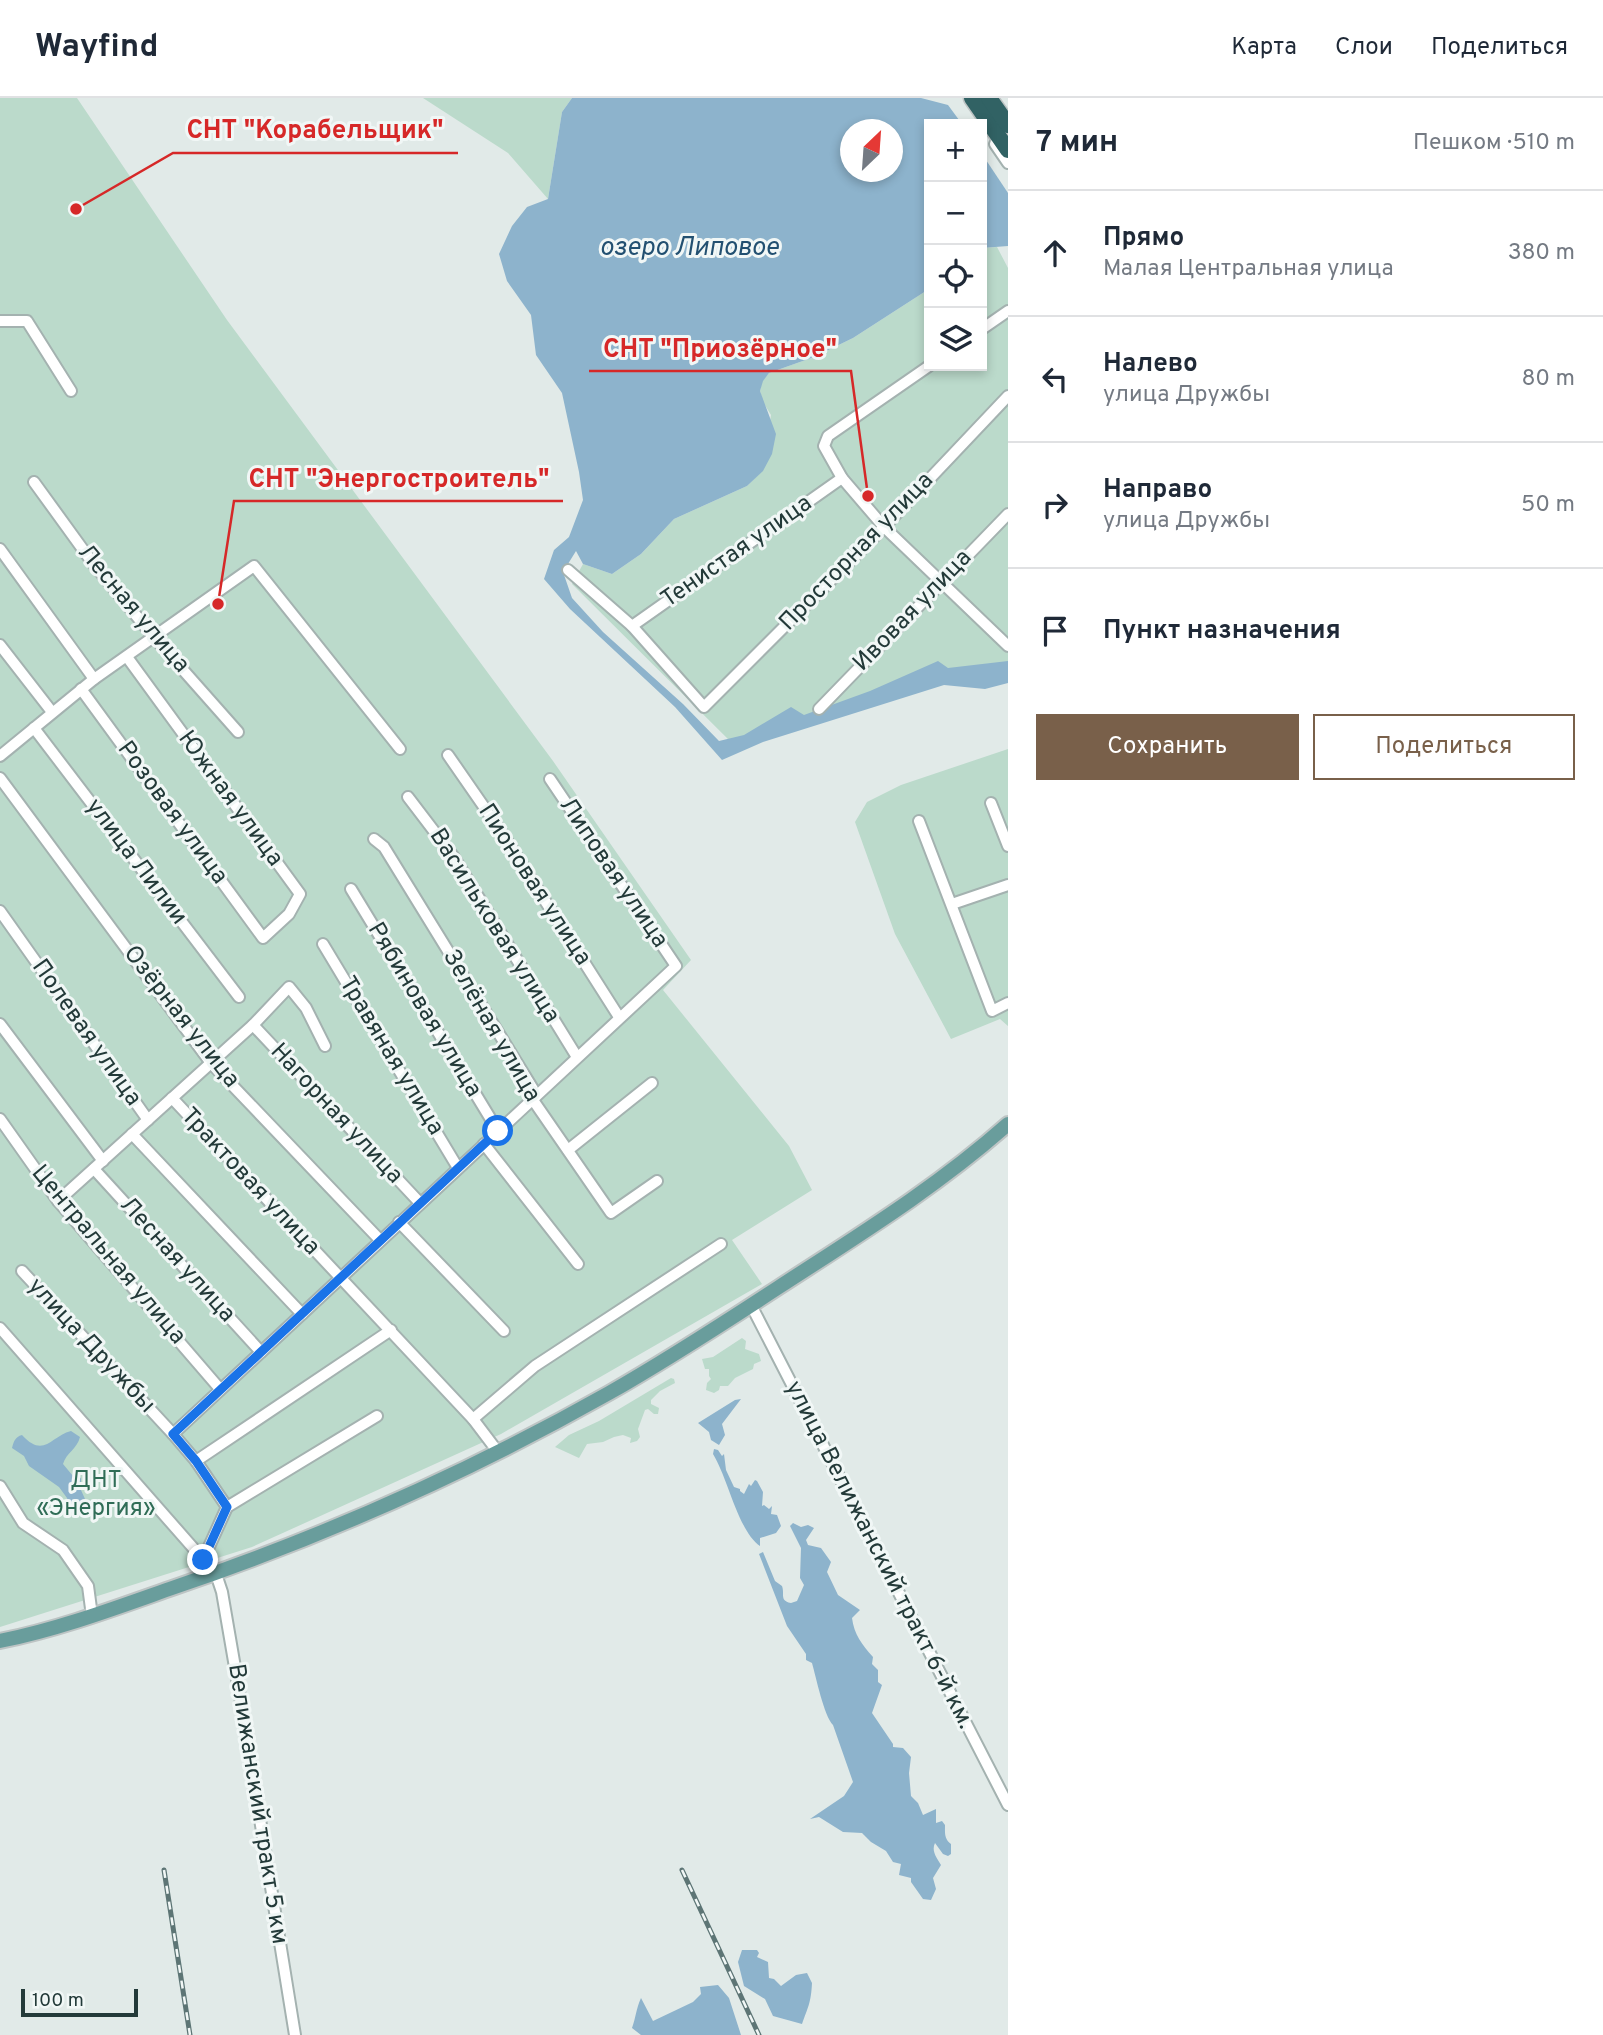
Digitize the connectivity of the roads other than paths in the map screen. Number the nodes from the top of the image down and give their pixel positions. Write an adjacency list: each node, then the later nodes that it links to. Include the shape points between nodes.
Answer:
1 (963, 98): 4 (street)
2 (972, 98): 7 (highway)
3 (989, 98): 5 (highway)
4 (978, 119)
5 (1008, 125)
6 (987, 132): 8 (street)
7 (1008, 150)
8 (1008, 163)
9 (1008, 311): 11 (street)
10 (0, 321): 13 (street, via 27,321)
11 (987, 326)
12 (924, 369): 15 (street, via 828,436 825,450)
13 (71, 391)
14 (1008, 396): 18 (street, Просторная улица)
15 (842, 478): 18 (street); 22 (street, Тенистая улица)
16 (34, 482): 23 (street, Лесная улица)
17 (1008, 514): 21 (street, Ивовая улица)
18 (884, 527): 21 (street); 22 (street, Просторная улица, via 704,707)
19 (0, 549): 27 (street)
20 (568, 570): 22 (street)
21 (941, 583): 25 (street); 29 (street, Ивовая улица)
22 (632, 626)
23 (153, 636): 26 (street); 32 (street, Лесная улица); 33 (street, via 254,566)
24 (0, 645): 30 (street)
25 (1008, 646)
26 (127, 657): 27 (street); 47 (street, Южная улица, via 299,894 289,914)
27 (94, 679): 28 (street)
28 (81, 689): 30 (street); 47 (street, Розовая улица)
29 (819, 709)
30 (52, 712): 31 (street)
31 (34, 728): 35 (street); 49 (street, улица Лилии)
32 (239, 732)
33 (400, 749)
34 (448, 755): 51 (street, Пионовая улица)
35 (0, 756)
36 (0, 778): 56 (street, Озёрная улица)
37 (550, 779): 51 (street, Липовая улица, via 676,966)
38 (408, 797): 55 (street, Васильковая улица, via 453,856)
39 (991, 803): 42 (street)
40 (919, 821): 45 (street)
41 (374, 839): 59 (street, Зелёная улица, via 384,847 533,1089)
42 (1008, 846)
43 (1008, 885): 45 (street)
44 (351, 889): 63 (street, Рябиновая улица)
45 (952, 904): 50 (street, via 992,1011)
46 (0, 911): 61 (street, Полевая улица)
47 (263, 938)
48 (323, 944): 68 (street, Травяная улица)
49 (239, 997)
50 (1008, 1003)
51 (619, 1017): 55 (street)
52 (0, 1024): 67 (street)
53 (253, 1025): 54 (street, via 289,988 306,1008); 56 (street); 72 (street, Нагорная улица)
54 (325, 1046)
55 (576, 1057): 59 (street)
56 (211, 1063): 58 (street); 74 (street, Озёрная улица)
57 (652, 1083): 66 (street)
58 (172, 1098): 61 (street); 78 (street, Трактовая улица)
59 (533, 1100): 63 (street); 66 (street, Зелёная улица)
60 (0, 1119): 71 (street, Центральная улица)
61 (148, 1120): 64 (street)
62 (1008, 1124): 79 (main road, via 921,1195)
63 (498, 1131): 65 (street)
64 (132, 1135): 67 (street); 80 (street, Полевая улица)
65 (484, 1144): 68 (street); 76 (street)
66 (568, 1150): 70 (street, Зелёная улица, via 611,1213)
67 (103, 1161): 69 (street)
68 (458, 1168): 72 (street)
69 (94, 1169): 71 (street); 84 (street, Лесная улица)
70 (657, 1181)
71 (58, 1201): 85 (street, Центральная улица)
72 (419, 1203): 73 (street)
73 (399, 1222): 74 (street); 83 (street)
74 (380, 1240): 78 (street)
75 (721, 1244): 87 (street, via 536,1366)
76 (578, 1264)
77 (22, 1271): 88 (street, улица Дружбы)
78 (340, 1279): 80 (street); 82 (street, Трактовая улица)
79 (751, 1305): 89 (main road, via 611,1392); 97 (street, улица Велижанский тракт 6-й км.)
80 (302, 1314): 84 (street)
81 (0, 1328): 93 (street)
82 (391, 1331): 87 (street, Трактовая улица); 90 (street)
83 (504, 1331)
84 (261, 1352): 85 (street)
85 (220, 1389): 88 (street)
86 (377, 1416): 92 (street)
87 (473, 1419): 89 (street, Трактовая улица)
88 (173, 1434): 90 (street, улица Дружбы)
89 (498, 1452): 94 (main road, via 400,1499)
90 (196, 1461): 92 (street, улица Дружбы)
91 (0, 1486): 95 (street, via 23,1523 70,1559 88,1586)
92 (227, 1507): 93 (street)
93 (203, 1560): 94 (street)
94 (216, 1574): 95 (main road); 98 (street, Велижанский тракт 5 км)
95 (92, 1616): 96 (main road)
96 (0, 1641)
97 (1008, 1805)
98 (295, 2035)

